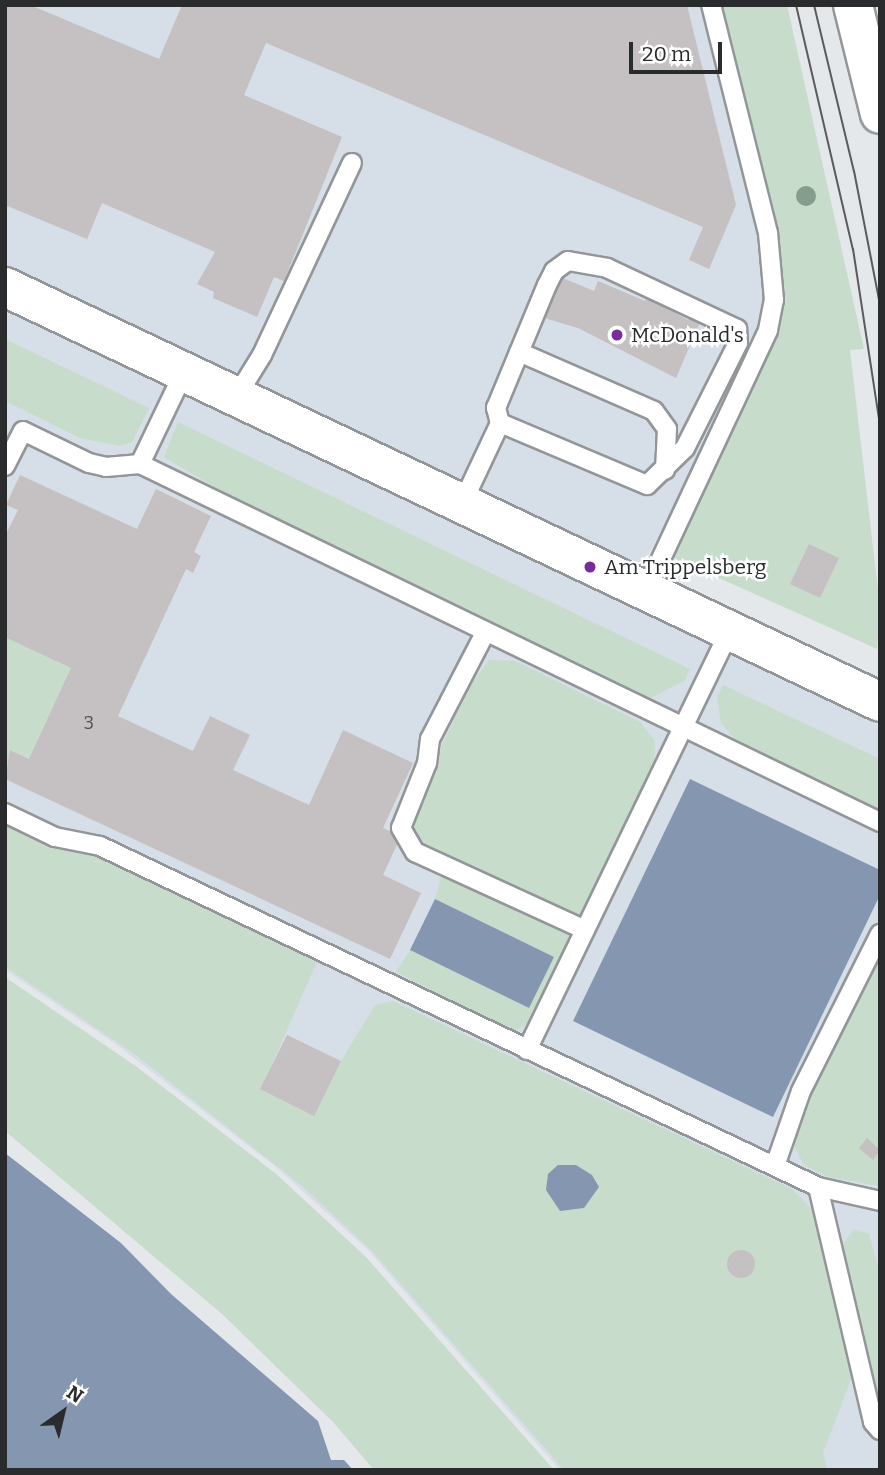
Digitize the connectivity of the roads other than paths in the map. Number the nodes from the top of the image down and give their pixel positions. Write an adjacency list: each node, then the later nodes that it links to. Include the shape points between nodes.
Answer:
1 (710, 5): 14 (lane, via 768,233 774,300 768,330)
2 (853, 5): 3 (street)
3 (880, 114)
4 (352, 163): 8 (lane, via 262,355)
5 (5, 287): 7 (street)
6 (519, 352): 9 (lane, via 496,408); 12 (lane, via 654,411 667,429); 12 (lane, via 554,271 568,261 607,268 737,328 733,355 685,448)
7 (184, 372): 8 (street); 10 (lane)
8 (236, 397): 13 (street)
9 (500, 423): 12 (lane, via 629,482 647,485); 13 (lane)
10 (139, 464): 11 (lane, via 106,467 89,463 23,430); 16 (lane)
11 (5, 466)
12 (665, 470)
13 (461, 506): 14 (street)
14 (645, 593): 15 (street)
15 (729, 633): 17 (street); 18 (lane)
16 (484, 635): 18 (lane); 21 (lane, via 430,739 427,763 401,828 415,852)
17 (880, 702)
18 (681, 730): 20 (lane); 21 (lane)
19 (5, 813): 23 (lane, via 55,837 100,846)
20 (880, 822)
21 (585, 930): 23 (lane)
22 (880, 934): 24 (lane, via 801,1091)
23 (527, 1050): 24 (lane)
24 (775, 1166): 25 (lane)
25 (818, 1187): 26 (lane); 27 (lane, via 873,1422)
26 (880, 1201)
27 (880, 1430)

